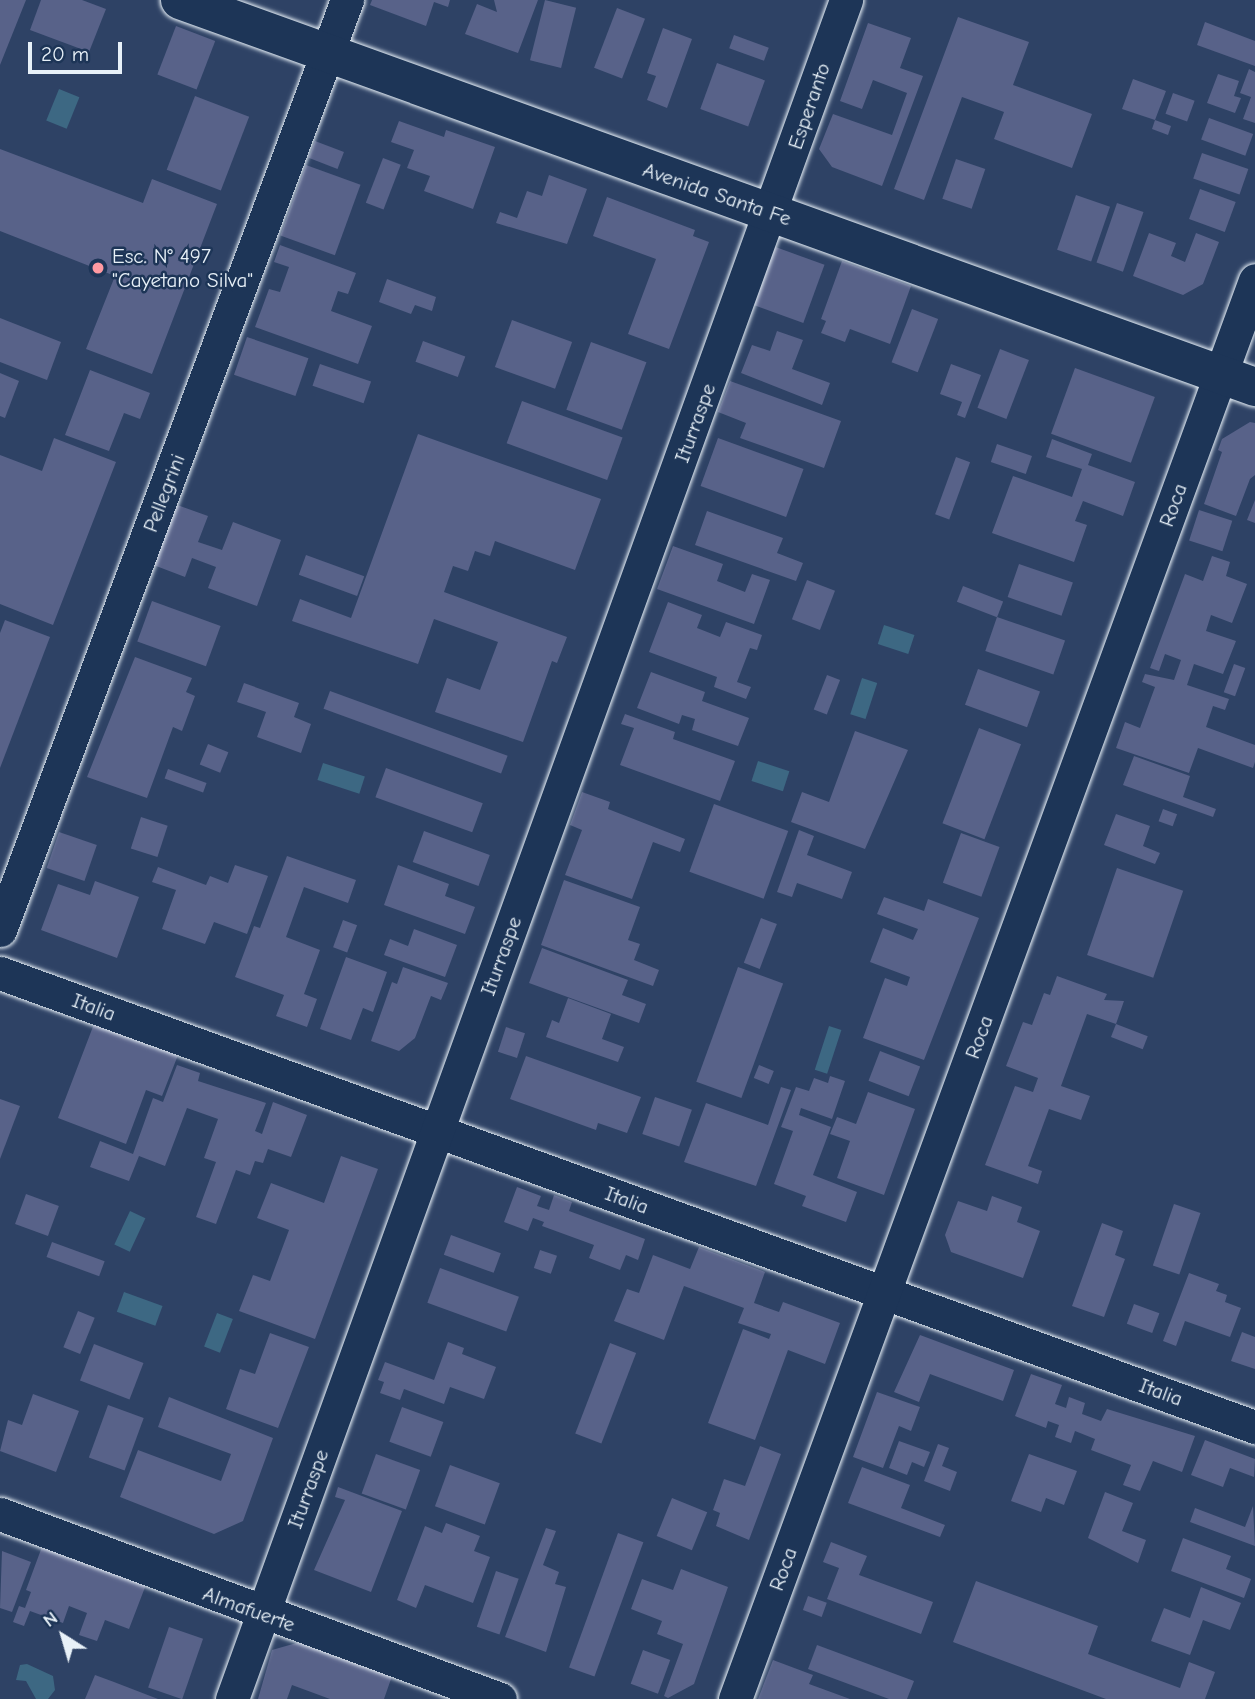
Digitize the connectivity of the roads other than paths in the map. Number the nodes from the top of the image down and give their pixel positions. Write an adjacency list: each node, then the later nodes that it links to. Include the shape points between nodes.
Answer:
1 (180, 0): 4 (main road, Avenida Santa Fe)
2 (347, 0): 4 (street, Pellegrini)
3 (846, 0): 5 (street, Esperanto)
4 (328, 57): 5 (main road, Avenida Santa Fe); 8 (street, Pellegrini)
5 (772, 213): 7 (main road, Avenida Santa Fe); 10 (street, Iturraspe)
6 (1255, 280): 7 (street, Roca)
7 (1238, 381): 11 (street, Roca)
8 (0, 930)
9 (0, 973): 10 (street, Italia)
10 (437, 1132): 11 (street, Italia); 14 (street, Iturraspe)
11 (886, 1292): 12 (street, Italia); 17 (street, Roca)
12 (1255, 1427)
13 (0, 1514): 14 (street, Almafuerte)
14 (262, 1614): 15 (street, Iturraspe); 16 (street, Almafuerte)
15 (232, 1699)
16 (500, 1699)
17 (735, 1699)

